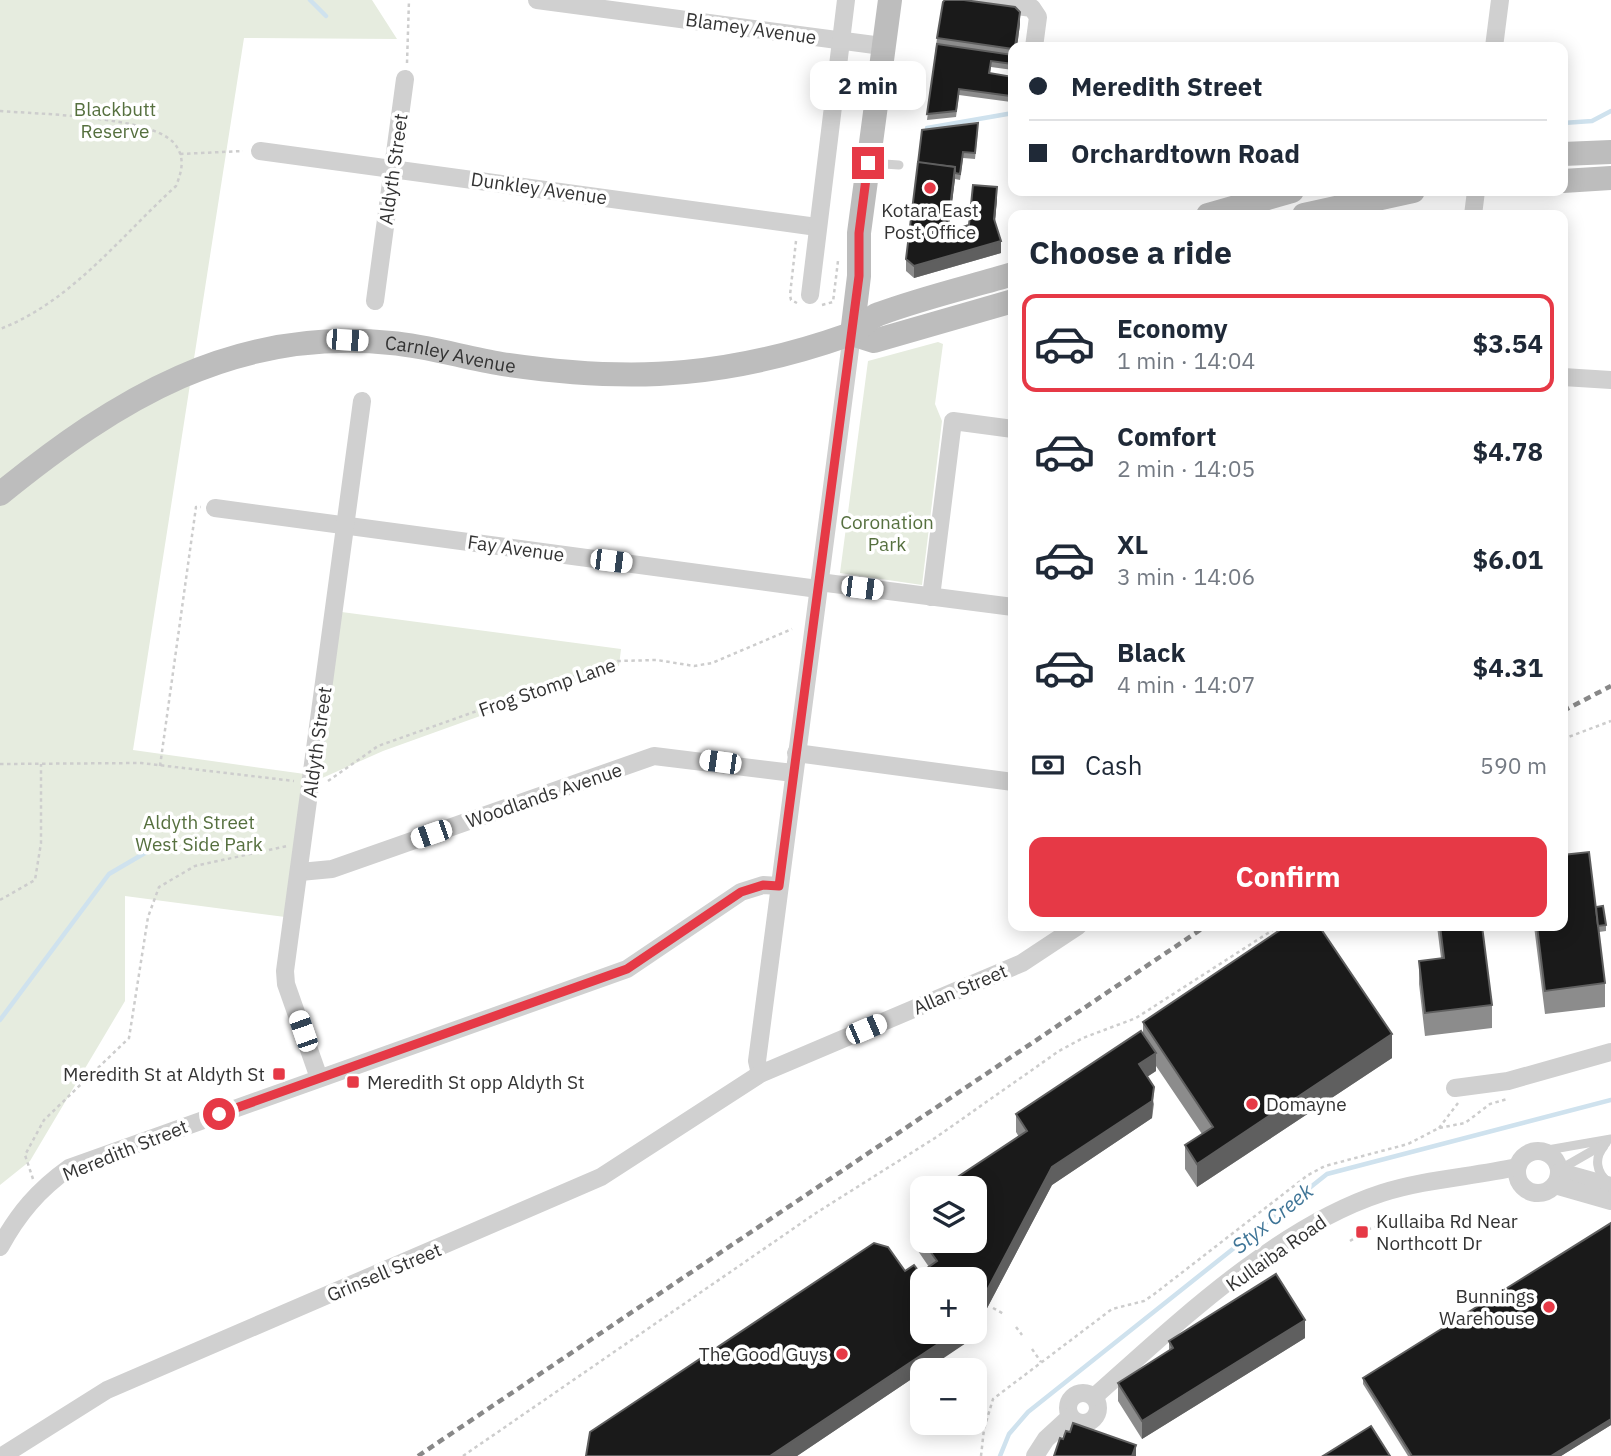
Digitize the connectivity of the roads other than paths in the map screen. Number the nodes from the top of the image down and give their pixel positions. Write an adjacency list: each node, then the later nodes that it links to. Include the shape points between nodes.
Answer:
1 (537, 0): 6 (street, Blamey Avenue)
2 (846, 0): 6 (street)
3 (890, 0): 9 (main road)
4 (971, 0): 7 (street, via 1032,8 1038,17)
5 (1500, 0): 8 (street)
6 (842, 40): 9 (street, Blamey Avenue); 23 (street)
7 (1035, 42)
8 (1495, 42)
9 (882, 46): 14 (main road)
10 (405, 79): 16 (street, Aldyth Street)
11 (260, 151): 16 (street, Dunkley Avenue)
12 (1611, 152): 13 (main road)
13 (1568, 154)
14 (868, 163): 15 (lane); 24 (main road)
15 (899, 165)
16 (393, 168): 23 (street, Dunkley Avenue); 27 (street, Aldyth Street)
17 (1611, 178): 18 (main road)
18 (1568, 181)
19 (1274, 196): 21 (main road)
20 (1386, 196): 22 (main road)
21 (1226, 210)
22 (1322, 210)
23 (817, 227): 26 (street)
24 (859, 276): 29 (main road, via 882,297); 30 (main road)
25 (1008, 276): 29 (main road, Carnley Avenue)
26 (810, 295)
27 (375, 301)
28 (1008, 302): 30 (main road, Carnley Avenue, via 874,341)
29 (905, 307): 30 (main road, Carnley Avenue, via 877,315)
30 (852, 334): 35 (main road, Carnley Avenue, via 778,355 687,372 607,375 502,364 359,340 253,352 142,393 69,439); 38 (street)
31 (1568, 377): 32 (street)
32 (1611, 380)
33 (362, 401): 37 (street, Aldyth Street)
34 (1008, 428): 39 (street, via 953,421)
35 (0, 494)
36 (215, 508): 37 (street, Fay Avenue)
37 (345, 526): 38 (street, Fay Avenue); 44 (street, Aldyth Street)
38 (818, 585): 39 (street, Fay Avenue); 41 (street)
39 (931, 597): 40 (street, Fay Avenue)
40 (1008, 606)
41 (796, 753): 42 (street); 43 (street)
42 (793, 773): 44 (street, Woodlands Avenue, via 654,756 332,869); 45 (street)
43 (1008, 781)
44 (300, 872): 49 (street, Aldyth Street, via 285,978)
45 (779, 886): 48 (street, via 757,1061); 49 (street, Meredith Street, via 741,892 627,969)
46 (1070, 931): 48 (street, Allan Street, via 1022,963)
47 (1611, 1052): 50 (street, via 1508,1081)
48 (760, 1074): 58 (street, Grinsell Street, via 601,1177 107,1390)
49 (320, 1078): 57 (street, Meredith Street, via 69,1168 40,1188)
50 (1455, 1088)
51 (1611, 1140): 52 (lane); 54 (lane); 55 (lane, via 1597,1158 1598,1171)
52 (1542, 1152): 53 (street, via 1529,1153); 54 (street, via 1552,1157)
53 (1519, 1176): 54 (street, Kullaiba Road, via 1538,1194); 59 (street, Kullaiba Road, via 1490,1173 1416,1183 1341,1209 1305,1228 1184,1319 1094,1398 1099,1409 1091,1421 1082,1423 1070,1417)
54 (1558, 1176): 55 (street, Kullaiba Road); 56 (street, Kullaiba Road)
55 (1611, 1186)
56 (1611, 1201)
57 (0, 1247)
58 (2, 1456)
59 (1035, 1456)

